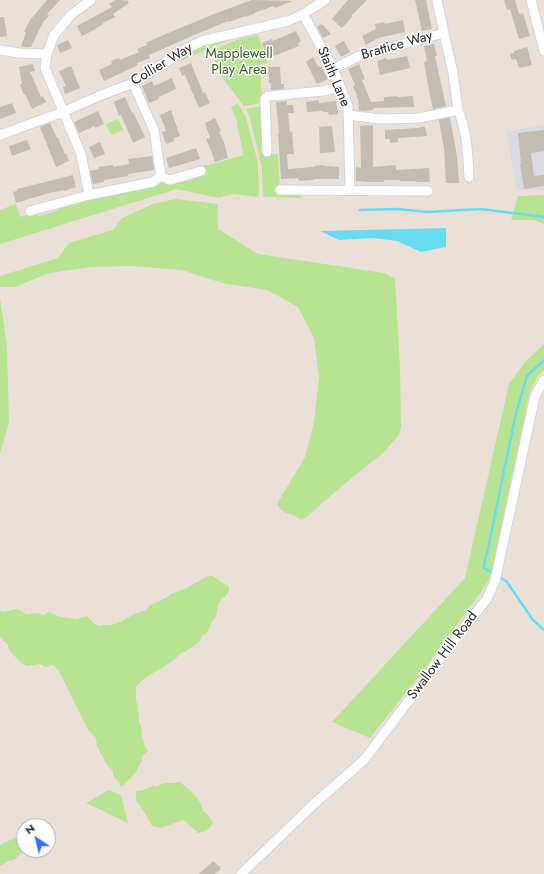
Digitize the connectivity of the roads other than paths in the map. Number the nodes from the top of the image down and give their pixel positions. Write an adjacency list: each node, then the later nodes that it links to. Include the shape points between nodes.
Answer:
1 (91, 0): 9 (street, via 71,14 54,35)
2 (325, 0): 5 (street, Collier Way)
3 (437, 0): 6 (street)
4 (531, 0): 8 (street)
5 (303, 14): 10 (street, Staith Lane); 11 (street, Collier Way, via 274,24 202,41)
6 (444, 33): 10 (street, Brattice Way, via 359,56); 13 (street, Brattice Way)
7 (0, 50): 9 (street)
8 (544, 51)
9 (47, 54): 14 (street, via 45,68)
10 (333, 69): 12 (street, Staith Lane)
11 (133, 83): 14 (street, Collier Way); 19 (street, via 154,130)
12 (340, 87): 15 (street, Staith Lane, via 348,106); 17 (street, via 268,96 265,99)
13 (458, 110): 15 (street, via 419,118 381,119); 20 (street, Brattice Way, via 466,135)
14 (63, 112): 16 (street, Collier Way); 24 (street, via 81,154)
15 (348, 115): 22 (street, Staith Lane)
16 (0, 135)
17 (267, 152)
18 (201, 171): 19 (street, via 170,180)
19 (161, 176): 24 (street, via 153,182)
20 (469, 177)
21 (280, 190): 22 (street)
22 (350, 190): 23 (street)
23 (428, 191)
24 (89, 195): 25 (street)
25 (30, 211)
26 (544, 380): 27 (street, Swallow Hill Road, via 535,396 495,581 487,600 364,760)
27 (241, 874)

